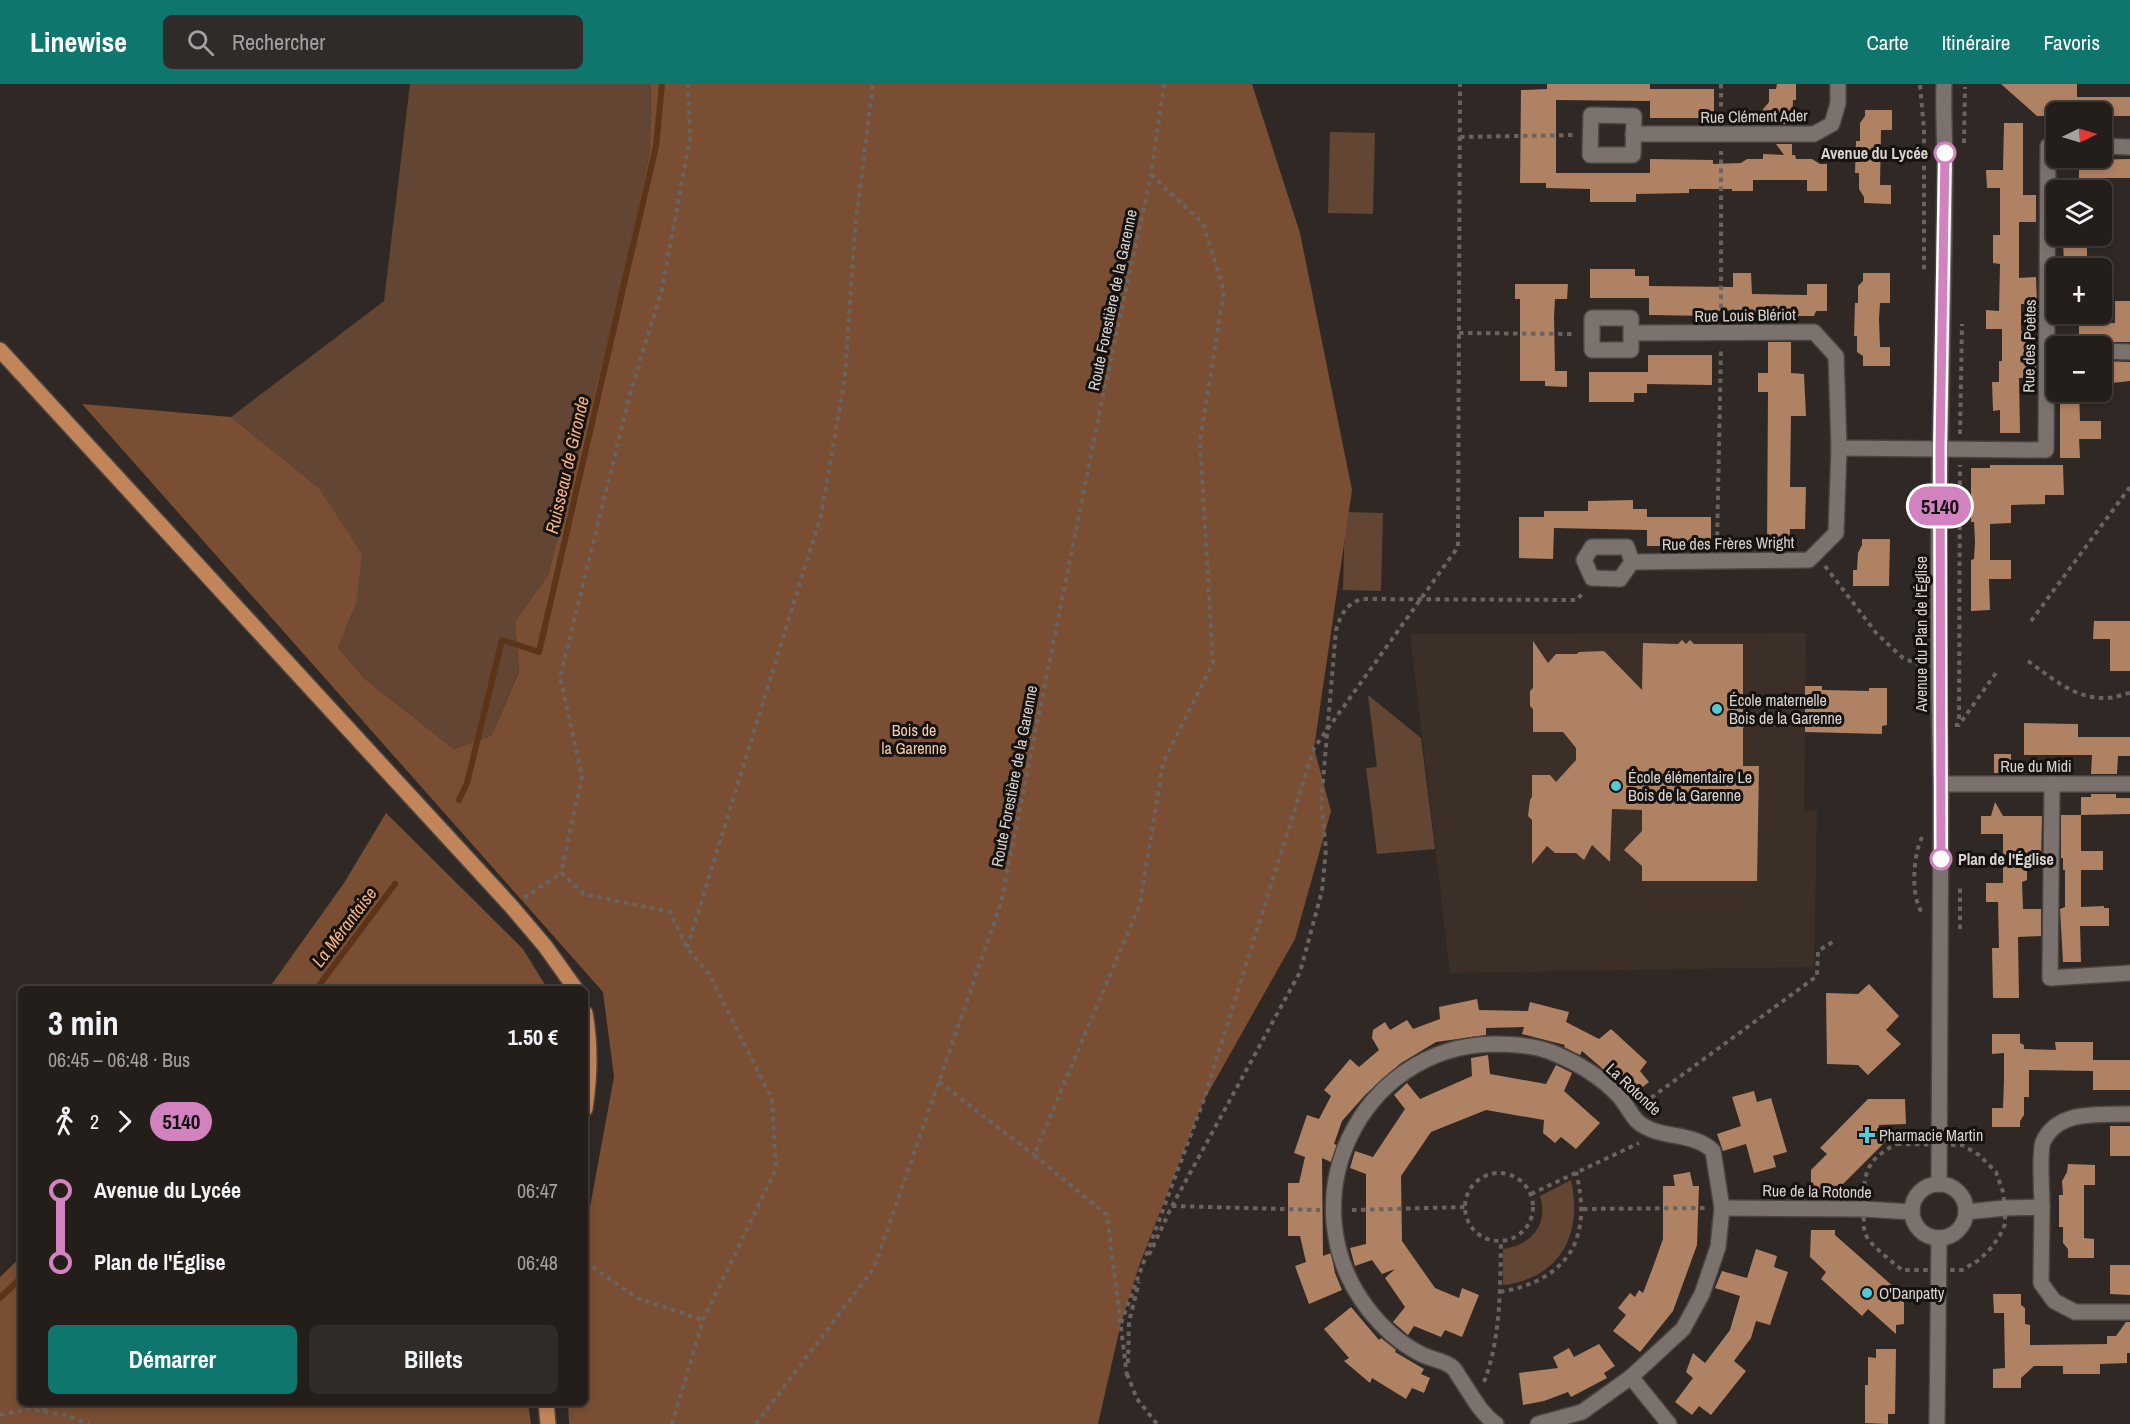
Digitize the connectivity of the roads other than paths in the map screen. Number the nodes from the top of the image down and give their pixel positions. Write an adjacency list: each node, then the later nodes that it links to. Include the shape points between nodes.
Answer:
1 (1838, 84): 3 (street, Rue Clément Ader, via 1832,124 1814,134)
2 (1944, 84): 14 (street, Avenue du Plan de l'Église)
3 (1634, 134): 3 (street, via 1634,116 1591,115 1590,155 1633,155)
4 (2112, 146): 5 (street)
5 (2130, 147)
6 (2048, 168): 8 (street, Rue des Poètes)
7 (1631, 333): 7 (street, via 1631,318 1592,318 1592,350 1631,350); 13 (street, Rue Louis Blériot, via 1814,332 1836,356)
8 (2052, 336)
9 (0, 350): 20 (main road, via 511,906)
10 (2112, 351): 11 (street)
11 (2130, 352)
12 (2049, 402): 14 (street, Rue des Poètes, via 2046,450)
13 (1839, 448): 14 (street); 15 (street, Rue des Frères Wright, via 1836,533 1809,560)
14 (1940, 449): 16 (street, Avenue du Plan de l'Église)
15 (1632, 562): 15 (street, via 1627,547 1592,547 1584,560 1592,578 1620,579)
16 (1941, 784): 17 (street, Rue du Midi); 24 (street, Avenue du Plan de l'Église)
17 (2052, 784): 18 (street, Rue du Midi); 19 (street, via 2050,978)
18 (2130, 784)
19 (2130, 973)
20 (574, 986)
21 (588, 1030): 22 (main road)
22 (588, 1089)
23 (2130, 1114): 25 (street, via 2080,1116 2058,1123 2043,1143)
24 (1939, 1184): 27 (street, via 1917,1195); 28 (street, via 1961,1196)
25 (2042, 1207): 28 (street); 30 (street, via 2041,1283 2054,1301 2075,1312)
26 (1722, 1208): 27 (street, Rue de la Rotonde); 31 (street, La Rotonde, via 1718,1247 1702,1294 1683,1329); 34 (street, La Rotonde, via 1713,1151 1706,1144 1650,1130 1597,1077 1550,1051 1522,1045 1477,1045 1445,1051 1394,1079 1361,1118 1348,1141 1333,1210 1338,1250 1367,1308 1392,1336 1419,1354 1452,1367)
27 (1912, 1212): 29 (street, via 1923,1233)
28 (1966, 1212): 29 (street, via 1954,1234)
29 (1939, 1238): 37 (street)
30 (2130, 1312)
31 (1631, 1377): 35 (street, La Rotonde, via 1582,1412); 36 (street)
32 (546, 1406): 33 (main road)
33 (548, 1424)
34 (1496, 1424)
35 (1538, 1424)
36 (1669, 1424)
37 (1937, 1424)

